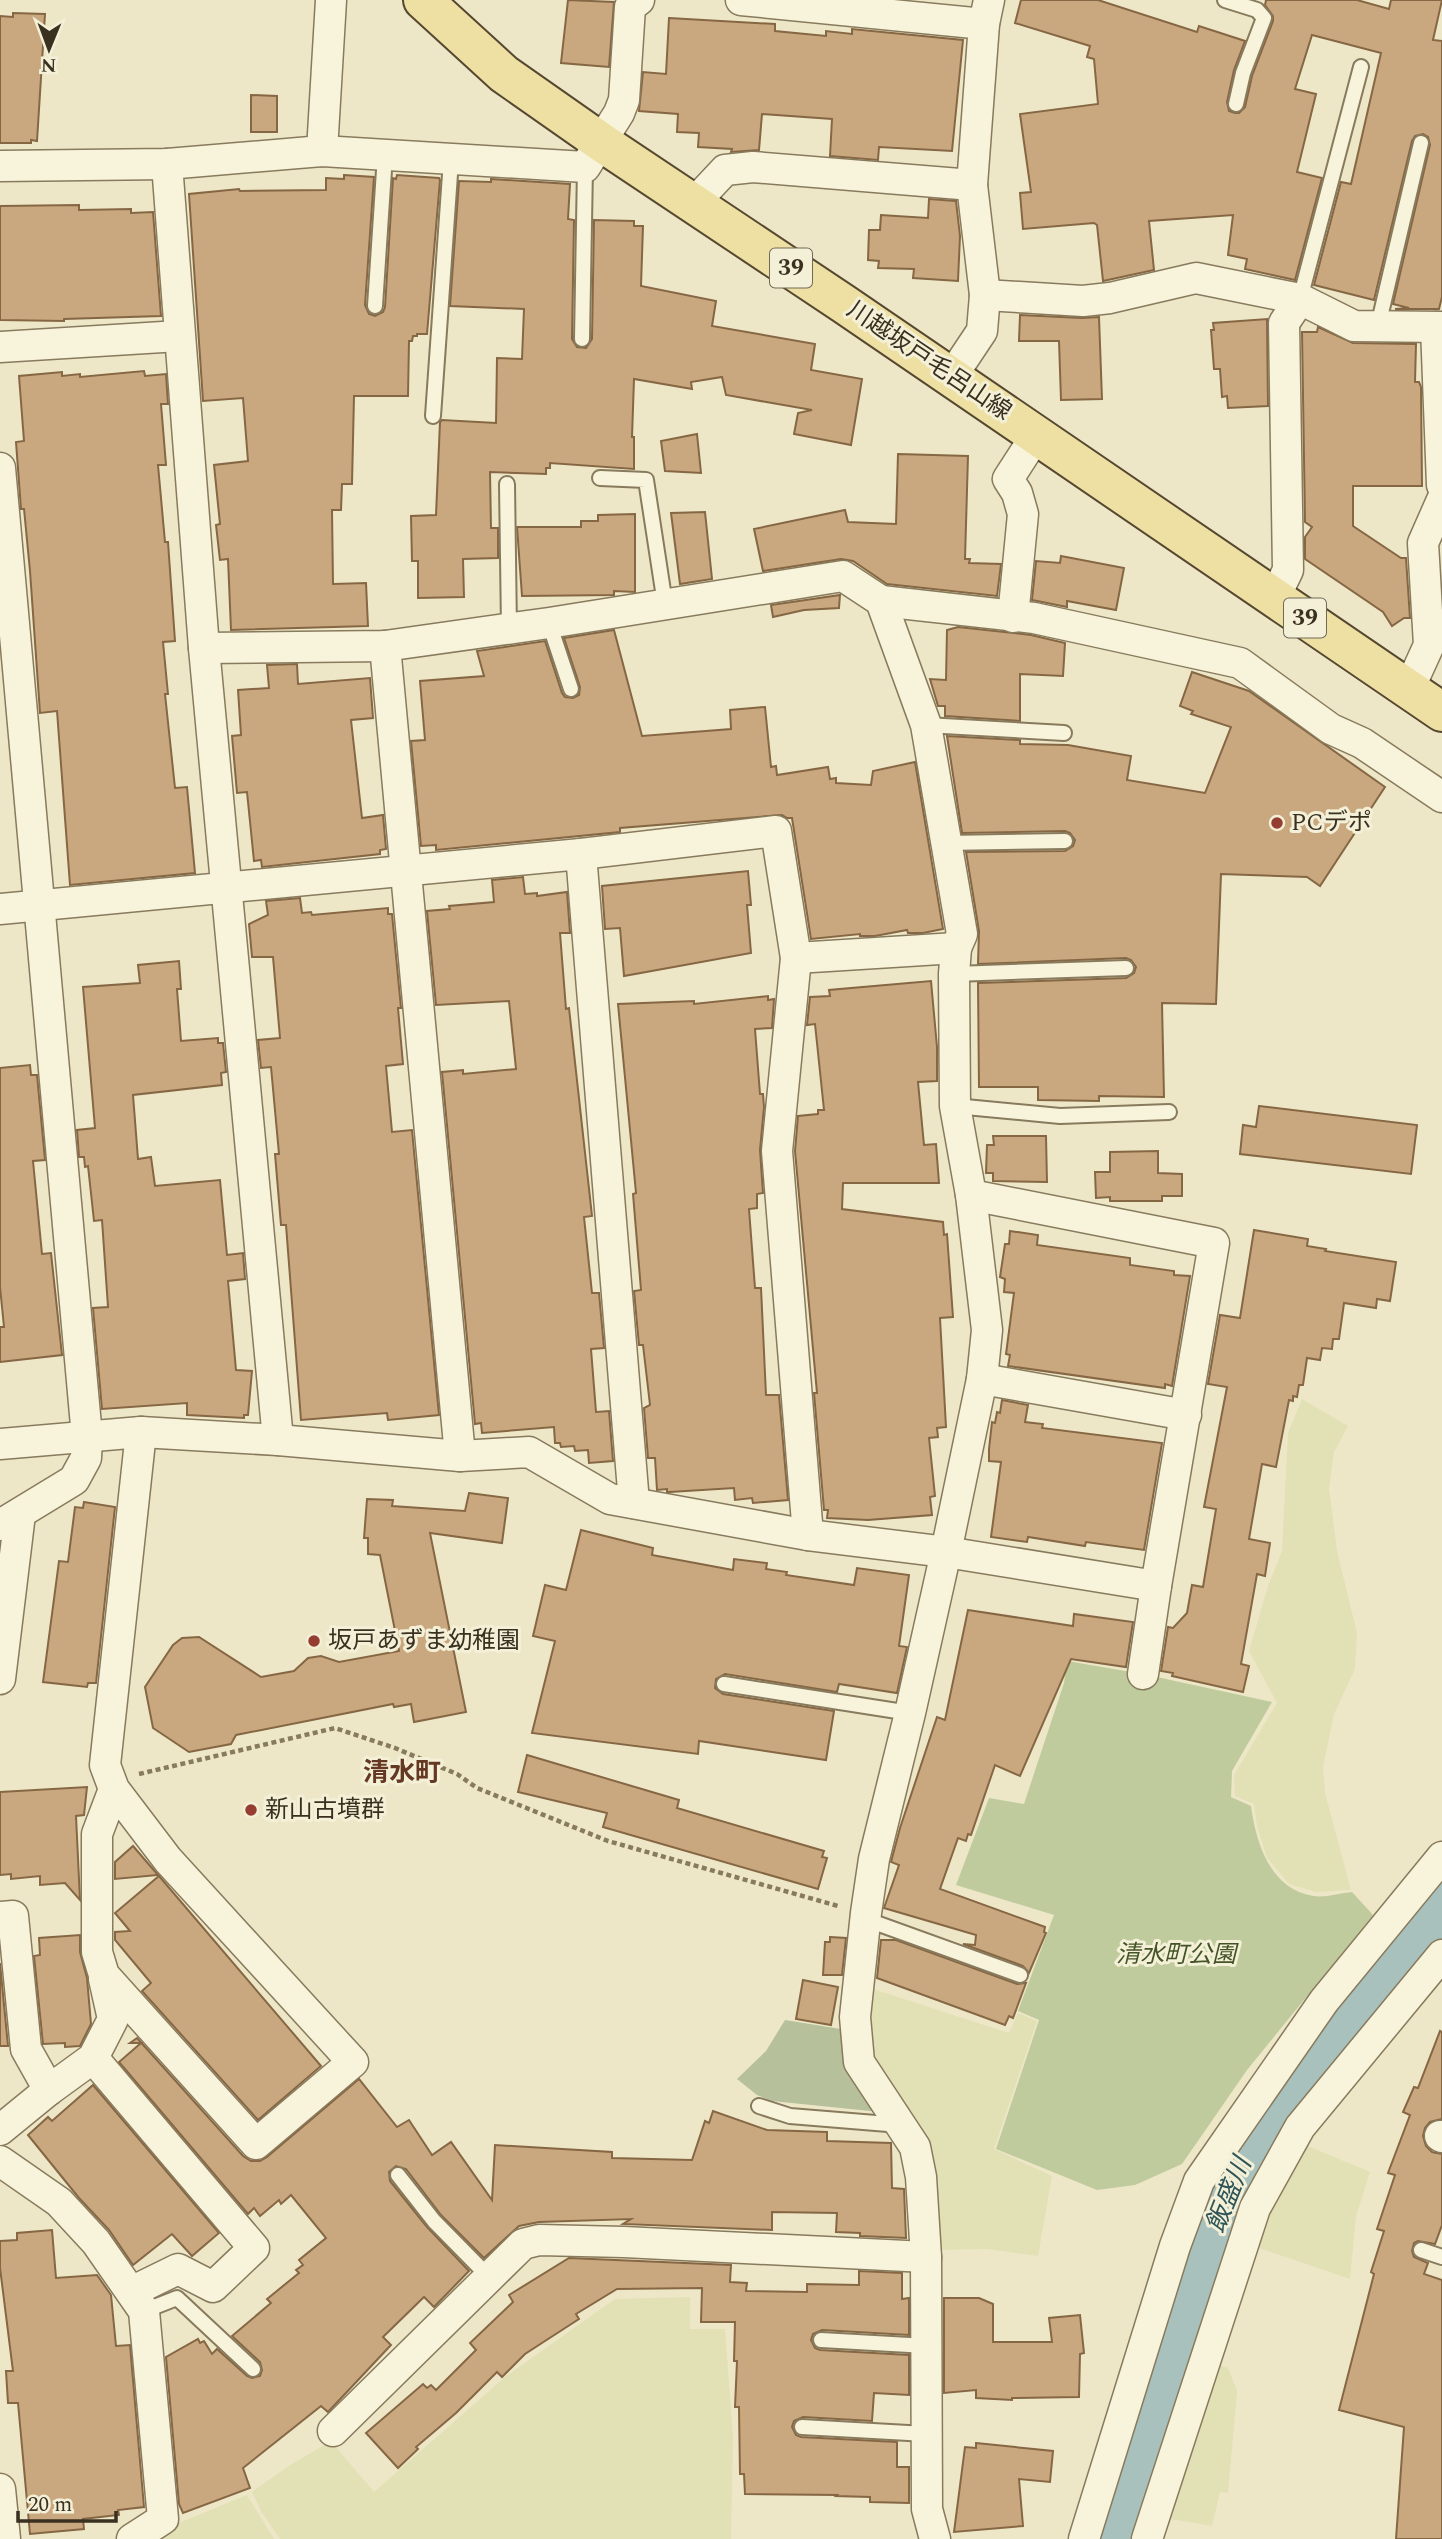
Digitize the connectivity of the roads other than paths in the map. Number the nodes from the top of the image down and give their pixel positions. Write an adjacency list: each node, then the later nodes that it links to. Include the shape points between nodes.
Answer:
1 (331, 0): 10 (street)
2 (424, 0): 11 (main road, 川越坂戸毛呂山線 / 39)
3 (639, 0): 11 (street, via 630,7 624,100)
4 (741, 0): 6 (street)
5 (1225, 0): 8 (lane, via 1257,10 1264,18)
6 (987, 12): 16 (street)
7 (1361, 67): 19 (lane)
8 (1236, 104)
9 (1421, 143): 21 (lane)
10 (322, 151): 12 (street); 14 (street)
11 (593, 154): 13 (street); 17 (main road, 川越坂戸毛呂山線 / 39); 24 (lane)
12 (385, 155): 13 (street); 20 (lane)
13 (451, 160): 27 (lane)
14 (167, 164): 15 (street); 23 (street)
15 (0, 166)
16 (972, 185): 17 (street, via 753,167 725,170); 18 (street)
17 (694, 204): 26 (main road, 川越坂戸毛呂山線 / 39)
18 (985, 295): 19 (street, via 1097,300 1196,278); 26 (street, via 982,331)
19 (1300, 299): 21 (street, via 1354,326); 34 (street, via 1284,323 1288,570)
20 (374, 306)
21 (1378, 326): 22 (street)
22 (1439, 327): 32 (street)
23 (179, 336): 25 (street); 41 (street)
24 (582, 339)
25 (0, 347)
26 (952, 376): 28 (main road, 川越坂戸毛呂山線 / 39)
27 (433, 416)
28 (1037, 434): 34 (main road, 川越坂戸毛呂山線 / 39); 37 (street, via 1007,479 1023,514)
29 (0, 468): 53 (street)
30 (600, 478): 36 (lane, via 646,480)
31 (507, 484): 39 (lane)
32 (1442, 485)
33 (1442, 500): 43 (street, via 1423,543 1429,645)
34 (1275, 597): 43 (main road, 川越坂戸毛呂山線 / 39)
35 (881, 601): 36 (street, via 843,576); 37 (street); 45 (street)
36 (665, 604): 38 (street)
37 (1013, 617): 47 (street, via 1240,663 1331,729 1362,743)
38 (549, 623): 39 (street); 42 (lane)
39 (509, 629): 40 (street)
40 (385, 646): 41 (street); 51 (street)
41 (204, 648): 52 (street)
42 (571, 689)
43 (1409, 689): 44 (main road, 川越坂戸毛呂山線 / 39)
44 (1442, 712)
45 (926, 725): 46 (lane); 49 (street)
46 (1064, 733)
47 (1442, 797)
48 (1065, 841): 49 (lane)
49 (946, 843): 56 (street, via 962,934)
50 (581, 854): 51 (street); 55 (street, via 776,831); 68 (street)
51 (406, 870): 52 (street); 67 (street)
52 (227, 887): 53 (street); 65 (street)
53 (39, 905): 54 (street); 64 (street)
54 (0, 909)
55 (796, 958): 56 (street); 70 (street, via 777,1152)
56 (955, 961): 57 (lane); 58 (street)
57 (1126, 968)
58 (955, 1106): 59 (lane, via 1059,1116); 60 (street)
59 (1169, 1112)
60 (971, 1195): 61 (street, via 987,1330); 62 (street, via 1214,1243)
61 (982, 1379): 62 (street); 71 (street)
62 (1186, 1415): 72 (street)
63 (141, 1432): 64 (street); 65 (street); 77 (street, via 105,1765)
64 (88, 1437): 66 (street); 69 (street, via 86,1458 74,1480)
65 (278, 1440): 67 (street)
66 (0, 1444)
67 (460, 1456): 68 (street, via 529,1452 610,1499)
68 (634, 1503): 70 (street)
69 (10, 1520): 74 (street)
70 (808, 1535): 71 (street)
71 (946, 1552): 72 (street); 76 (street)
72 (1156, 1586): 73 (street)
73 (1143, 1674)
74 (0, 1679)
75 (724, 1684): 76 (lane)
76 (910, 1713): 79 (street, via 874,1859)
77 (112, 1784): 82 (street, via 97,1834 97,1952); 82 (street, via 168,1860 353,2062 256,2144)
78 (1440, 1864): 106 (street, via 1324,2001 1199,2181)
79 (865, 1916): 83 (lane); 87 (street, via 855,2017 859,2062)
80 (0, 1917): 85 (street, via 13,1916 26,2049)
81 (1442, 1955): 107 (street, via 1300,2127 1255,2207)
82 (104, 1975): 84 (street, via 113,2019)
83 (1020, 1975)
84 (93, 2058): 85 (street); 95 (street, via 254,2248 213,2287 178,2269)
85 (49, 2090): 88 (street)
86 (759, 2106): 87 (lane, via 790,2116)
87 (901, 2125): 92 (street, via 915,2147)
88 (0, 2130)
89 (0, 2161): 95 (street, via 59,2202 96,2242)
90 (398, 2175): 94 (lane, via 434,2221)
91 (1421, 2250): 93 (lane)
92 (926, 2257): 94 (street, via 539,2240 523,2244); 97 (street)
93 (1442, 2257)
94 (489, 2277): 100 (street)
95 (138, 2301): 98 (lane, via 177,2298); 104 (street, via 163,2519)
96 (821, 2340): 97 (lane)
97 (927, 2346): 101 (street)
98 (253, 2368)
99 (802, 2427): 101 (lane)
100 (334, 2431)
101 (926, 2434): 105 (street, via 927,2510)
102 (0, 2489): 103 (street)
103 (5, 2539)
104 (132, 2539)
105 (934, 2539)
106 (1084, 2539)
107 (1147, 2539)

